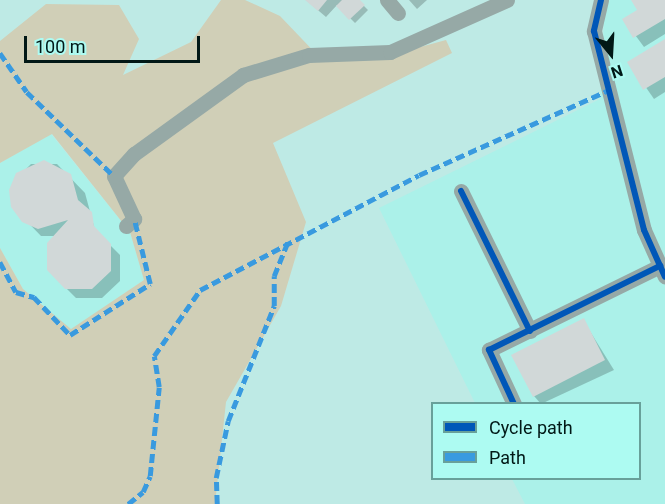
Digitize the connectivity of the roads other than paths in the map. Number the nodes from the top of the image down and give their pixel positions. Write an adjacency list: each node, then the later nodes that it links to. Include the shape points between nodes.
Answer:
1 (387, 0): 4 (street)
2 (507, 0): 6 (street, via 390,52 309,55 243,75 134,154 114,176 134,219)
3 (601, 0): 7 (street, via 594,31 644,230)
4 (398, 13)
5 (461, 191): 8 (street)
6 (126, 226)
7 (662, 272): 8 (street)
8 (530, 331): 9 (street, via 489,350)
9 (513, 402)

